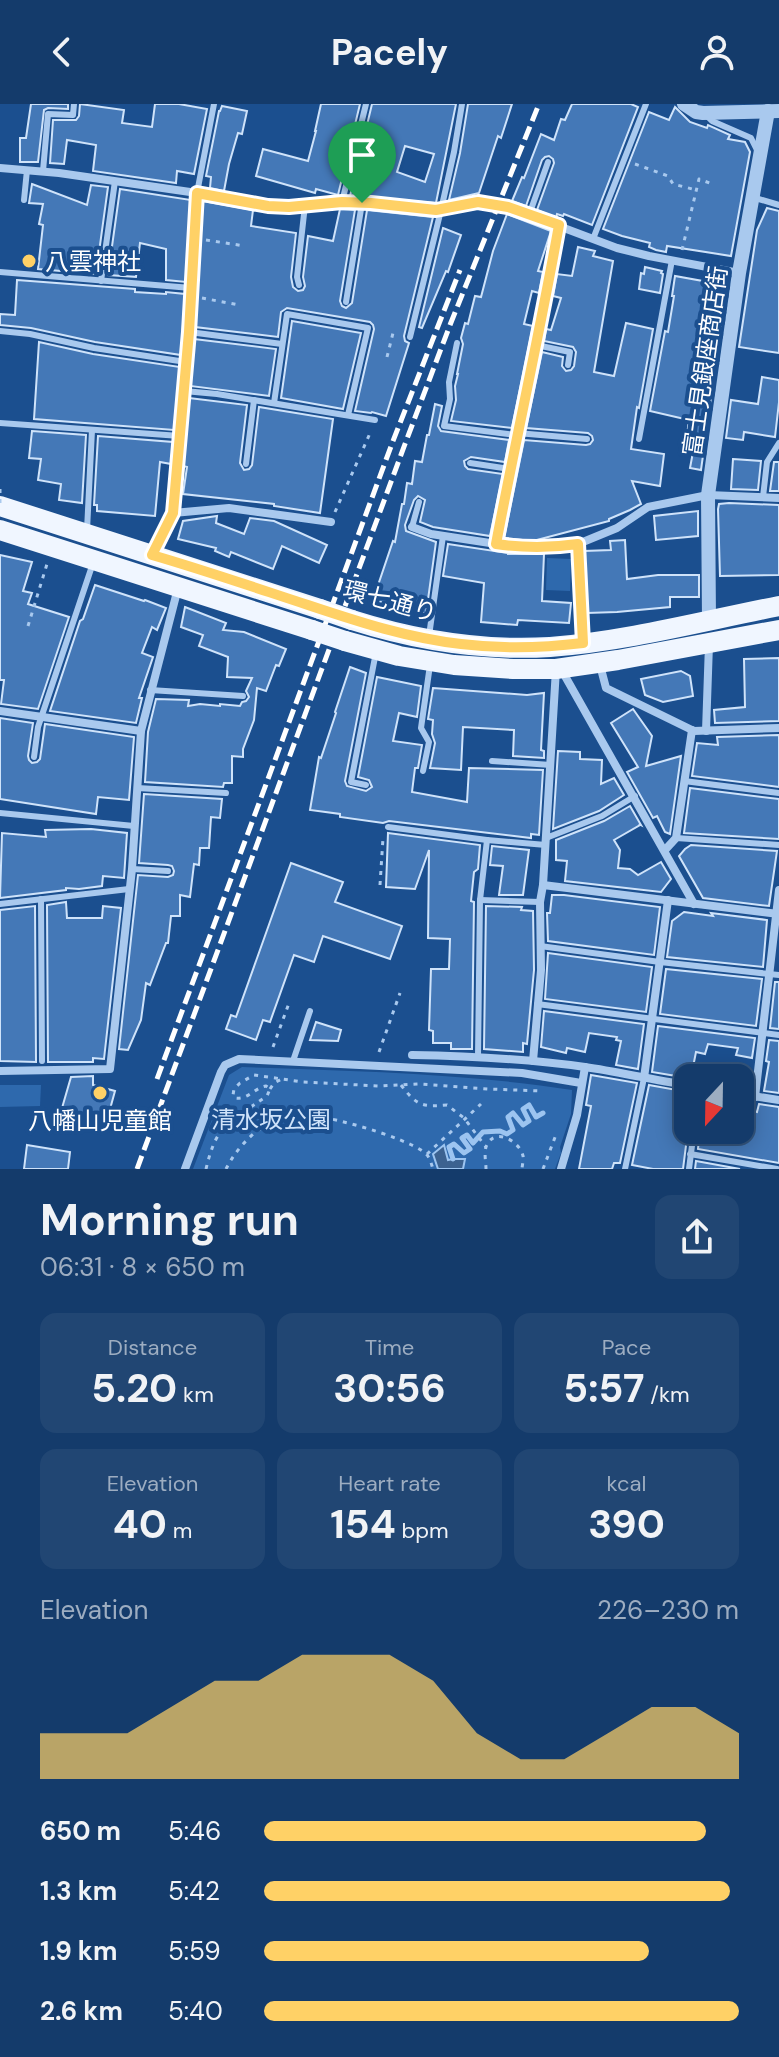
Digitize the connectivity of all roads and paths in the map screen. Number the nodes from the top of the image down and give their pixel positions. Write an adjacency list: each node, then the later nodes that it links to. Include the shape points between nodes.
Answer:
1 (74, 104): 14 (lane, via 73,115 48,114)
2 (214, 104): 18 (lane)
3 (366, 104): 21 (lane)
4 (462, 104): 25 (lane)
5 (646, 104): 10 (lane)
6 (684, 104): 8 (street)
7 (773, 111): 8 (street); 9 (street, 富士見銀座商店街)
8 (703, 113): 9 (lane, via 751,138)
9 (760, 155): 19 (street, 富士見銀座商店街)
10 (624, 159): 17 (path); 29 (lane)
11 (548, 162): 26 (lane)
12 (0, 168): 13 (street)
13 (27, 170): 14 (street); 20 (lane)
14 (43, 171): 15 (street)
15 (115, 181): 18 (street); 34 (lane)
16 (712, 184): 17 (path, via 699,179)
17 (696, 190): 31 (path)
18 (197, 193): 23 (street, via 268,206); 28 (lane)
19 (752, 197): 24 (lane); 33 (street, 富士見銀座商店街)
20 (24, 200)
21 (342, 202): 22 (street); 23 (street)
22 (362, 203): 25 (street); 37 (lane)
23 (305, 205): 35 (lane)
24 (779, 205)
25 (441, 210): 26 (street, via 478,202); 41 (lane)
26 (529, 215): 27 (street)
27 (559, 225): 29 (street); 44 (street)
28 (194, 238): 30 (path); 36 (lane)
29 (593, 239): 31 (street)
30 (245, 246)
31 (676, 261): 33 (street); 58 (lane)
32 (0, 272): 34 (lane)
33 (739, 273): 64 (street, 富士見銀座商店街)
34 (101, 281): 36 (lane)
35 (299, 285)
36 (191, 292): 38 (path); 40 (lane)
37 (346, 302)
38 (239, 305)
39 (0, 331): 46 (lane)
40 (189, 332): 43 (lane); 46 (lane)
41 (410, 337): 45 (path, via 393,333)
42 (457, 343): 55 (lane, via 444,426)
43 (282, 344): 50 (lane); 51 (lane, via 287,314 368,328)
44 (536, 345): 47 (lane, via 570,352); 55 (street)
45 (387, 357)
46 (186, 362): 48 (lane)
47 (568, 365)
48 (184, 391): 49 (lane); 56 (lane)
49 (254, 400): 50 (lane); 61 (lane)
50 (274, 403): 51 (lane)
51 (348, 415): 52 (lane)
52 (375, 420): 70 (path)
53 (0, 423): 54 (lane)
54 (92, 430): 56 (lane); 73 (lane)
55 (517, 434): 57 (lane); 62 (street)
56 (180, 436): 69 (lane)
57 (587, 439)
58 (639, 439)
59 (779, 443): 65 (lane, via 767,462)
60 (470, 463): 62 (lane)
61 (246, 464)
62 (510, 469): 75 (street)
63 (0, 489): 68 (path, bridge)
64 (708, 495): 65 (street); 76 (street, via 648,507 617,528); 82 (street, 富士見銀座商店街)
65 (763, 497): 66 (street)
66 (779, 498)
67 (419, 502): 71 (lane)
68 (0, 506): 73 (main road, 環七通り)
69 (173, 513): 70 (street, via 229,508); 77 (street)
70 (331, 522)
71 (412, 527): 74 (street)
72 (0, 530): 78 (main road, 環七通り)
73 (86, 534): 77 (main road, 環七通り)
74 (443, 536): 75 (street); 85 (lane)
75 (496, 544): 76 (street)
76 (578, 544): 86 (lane)
77 (152, 555): 85 (main road, 環七通り, bridge)
78 (94, 560): 80 (main road, 環七通り); 95 (lane)
79 (48, 561): 83 (path)
80 (178, 587): 88 (main road, 環七通り, bridge); 92 (street)
81 (779, 606): 82 (main road, 環七通り)
82 (709, 620): 86 (main road, 環七通り); 87 (street)
83 (28, 626)
84 (779, 630): 87 (main road, 環七通り)
85 (428, 639): 86 (main road, 環七通り, via 506,648)
86 (583, 643)
87 (709, 643): 90 (main road, 環七通り); 99 (street)
88 (377, 650): 89 (main road, 環七通り); 105 (lane, via 351,782)
89 (430, 661): 91 (main road, 環七通り); 103 (lane, via 421,728 429,742)
90 (599, 663): 91 (main road, 環七通り); 97 (street, via 606,688)
91 (558, 668): 102 (street); 109 (street)
92 (150, 690): 93 (lane); 98 (street)
93 (243, 696)
94 (0, 711): 95 (street)
95 (42, 718): 98 (street); 100 (lane)
96 (779, 728): 99 (street)
97 (692, 730): 99 (street); 104 (street)
98 (141, 731): 106 (street)
99 (706, 731)
100 (34, 757)
101 (492, 761): 102 (lane)
102 (551, 765): 115 (street)
103 (423, 771)
104 (684, 781): 108 (lane); 113 (street)
105 (366, 785)
106 (137, 788): 107 (lane); 111 (street)
107 (226, 793)
108 (779, 793)
109 (635, 796): 115 (lane); 117 (street)
110 (0, 813): 111 (lane)
111 (134, 826): 118 (street)
112 (388, 827): 114 (lane); 120 (path)
113 (676, 838): 116 (lane); 117 (street)
114 (487, 840): 115 (lane); 125 (lane)
115 (546, 841): 121 (street)
116 (779, 845)
117 (665, 850): 129 (street)
118 (132, 869): 119 (lane); 122 (street)
119 (168, 871)
120 (380, 885)
121 (543, 885): 126 (street); 127 (street)
122 (129, 889): 124 (lane); 149 (street, via 110,1069)
123 (779, 890): 130 (street)
124 (41, 899): 128 (lane); 145 (lane)
125 (480, 900): 127 (lane); 144 (lane)
126 (668, 900): 129 (street); 132 (street)
127 (540, 902): 131 (street)
128 (0, 904)
129 (694, 904): 130 (street)
130 (778, 914): 133 (street)
131 (540, 946): 132 (lane); 136 (street)
132 (660, 962): 133 (lane); 138 (street)
133 (774, 974): 139 (street)
134 (400, 993): 142 (path)
135 (289, 1003): 141 (path)
136 (537, 1004): 138 (lane); 147 (street)
137 (310, 1011): 146 (lane)
138 (652, 1018): 139 (lane); 150 (street)
139 (762, 1033): 140 (lane); 157 (street)
140 (779, 1035)
141 (273, 1047)
142 (379, 1052)
143 (412, 1055): 144 (street)
144 (478, 1057): 147 (street)
145 (42, 1061)
146 (293, 1061): 152 (street, via 522,1073); 169 (street, via 239,1059 225,1065)
147 (533, 1061): 148 (street)
148 (585, 1067): 150 (street); 152 (street)
149 (0, 1071)
150 (644, 1078): 153 (street); 177 (lane)
151 (282, 1079): 154 (path); 155 (path); 158 (path, via 247,1078 234,1089)
152 (581, 1083): 176 (street)
153 (674, 1083)
154 (401, 1085): 156 (path); 162 (path, via 411,1099 427,1107 447,1105)
155 (270, 1089): 158 (path, via 260,1087); 161 (path)
156 (545, 1091)
157 (755, 1097): 159 (street)
158 (240, 1099): 161 (path)
159 (779, 1100)
160 (481, 1104): 162 (path)
161 (241, 1112): 170 (path, via 215,1139)
162 (464, 1118): 165 (path); 166 (path)
163 (559, 1127): 175 (path)
164 (692, 1144): 167 (lane)
165 (486, 1147): 173 (path); 174 (path, via 496,1137 510,1139 524,1157)
166 (427, 1154): 171 (path, via 366,1128 303,1114 287,1116 249,1137); 172 (path)
167 (690, 1154): 168 (lane); 178 (lane)
168 (746, 1166): 179 (lane)
169 (185, 1169)
170 (206, 1169)
171 (226, 1169)
172 (433, 1169)
173 (486, 1169)
174 (522, 1169)
175 (543, 1169)
176 (561, 1169)
177 (625, 1169)
178 (689, 1169)
179 (777, 1169)

